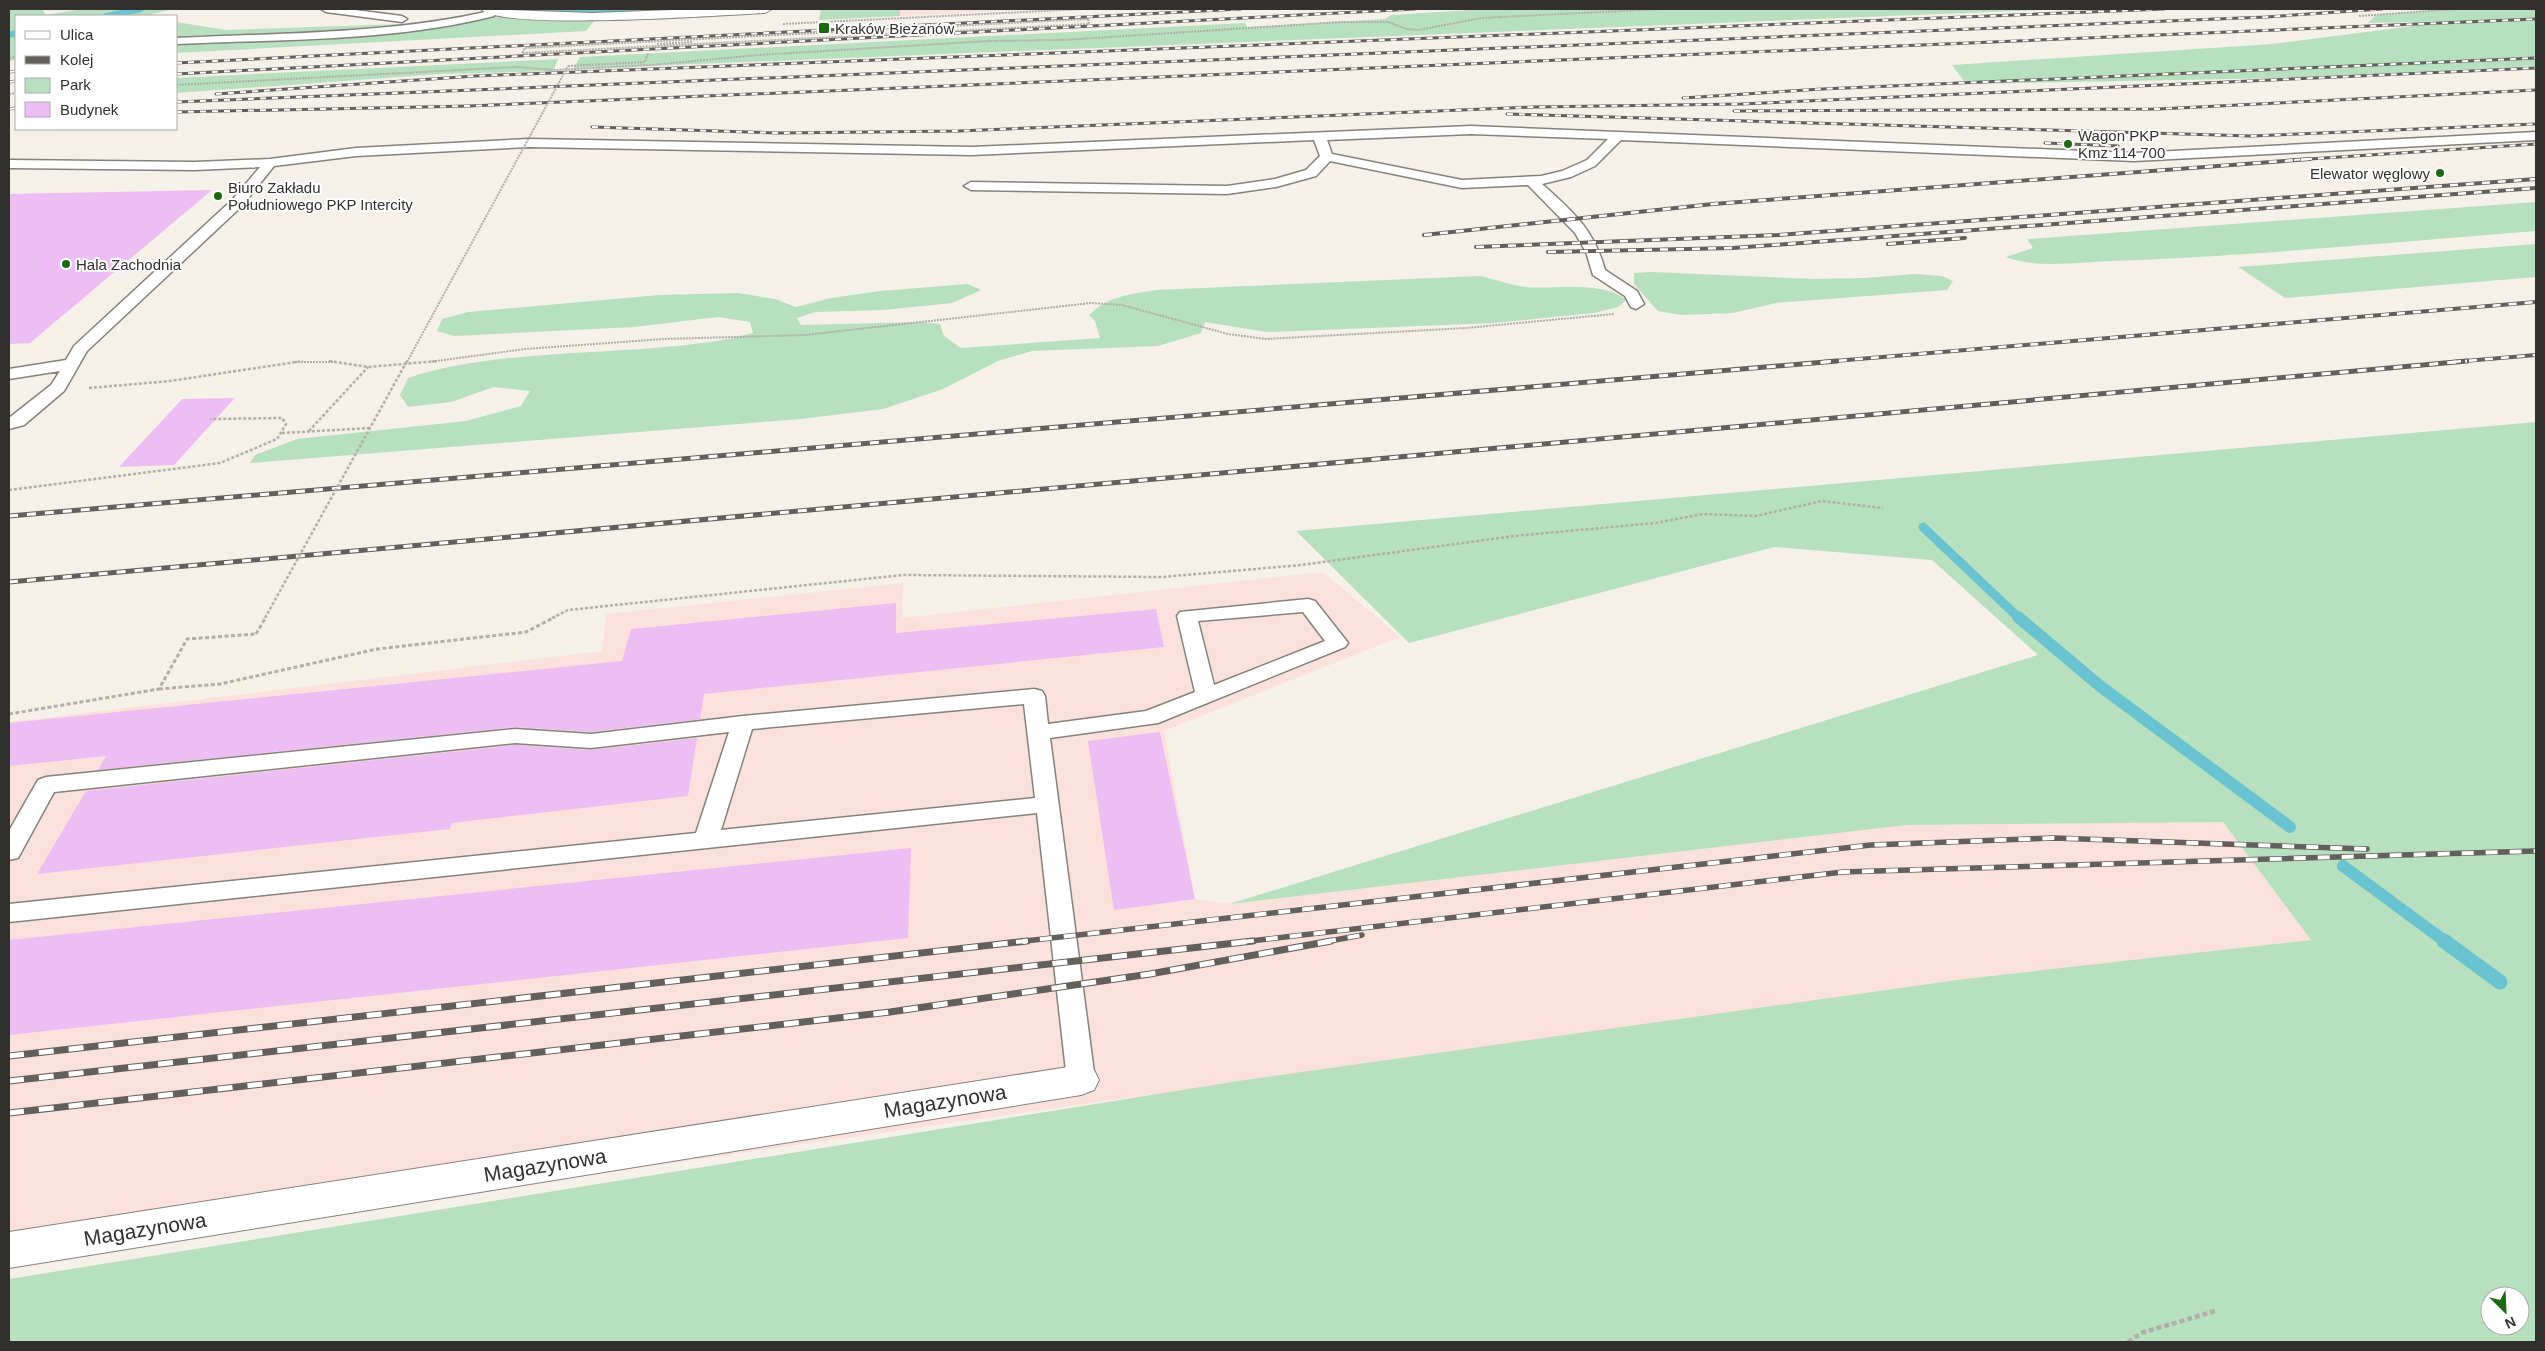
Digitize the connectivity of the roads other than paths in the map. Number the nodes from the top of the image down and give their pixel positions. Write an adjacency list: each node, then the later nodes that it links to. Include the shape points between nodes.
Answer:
1 (326, 9): 3 (lane, via 417,19 463,19)
2 (766, 9): 3 (street, via 576,18)
3 (493, 11): 5 (lane, via 446,24)
4 (178, 30): 5 (lane)
5 (250, 37): 6 (lane)
6 (178, 41)
7 (1319, 136): 8 (lane, via 1471,130); 10 (lane); 11 (lane, via 972,150 529,143 356,152)
8 (1618, 136): 9 (lane, via 2134,157); 14 (lane, via 1591,163 1566,174)
9 (2536, 136)
10 (1327, 157): 13 (lane); 14 (lane, via 1462,184)
11 (270, 163): 12 (lane, via 195,166); 18 (lane, via 237,203 80,348)
12 (9, 164)
13 (1311, 173): 15 (lane, via 1276,183 1227,190); 16 (lane, via 1299,186)
14 (1531, 180): 17 (lane, via 1571,219 1590,243 1598,272 1632,294)
15 (971, 186)
16 (1301, 195)
17 (1636, 304)
18 (70, 364): 19 (lane); 20 (lane, via 58,388 18,421)
19 (9, 374)
20 (9, 424)
21 (1206, 695): 21 (lane, via 1329,646 1338,642 1308,604 1187,616); 23 (lane, via 1150,718)
22 (743, 723): 23 (lane, via 1034,696); 25 (lane); 26 (lane, via 591,741 515,736 46,785)
23 (1039, 732): 24 (lane)
24 (1049, 804): 25 (lane); 28 (lane)
25 (706, 840): 27 (lane)
26 (9, 852)
27 (9, 913)
28 (1081, 1080): 29 (street, Magazynowa)
29 (9, 1250)

